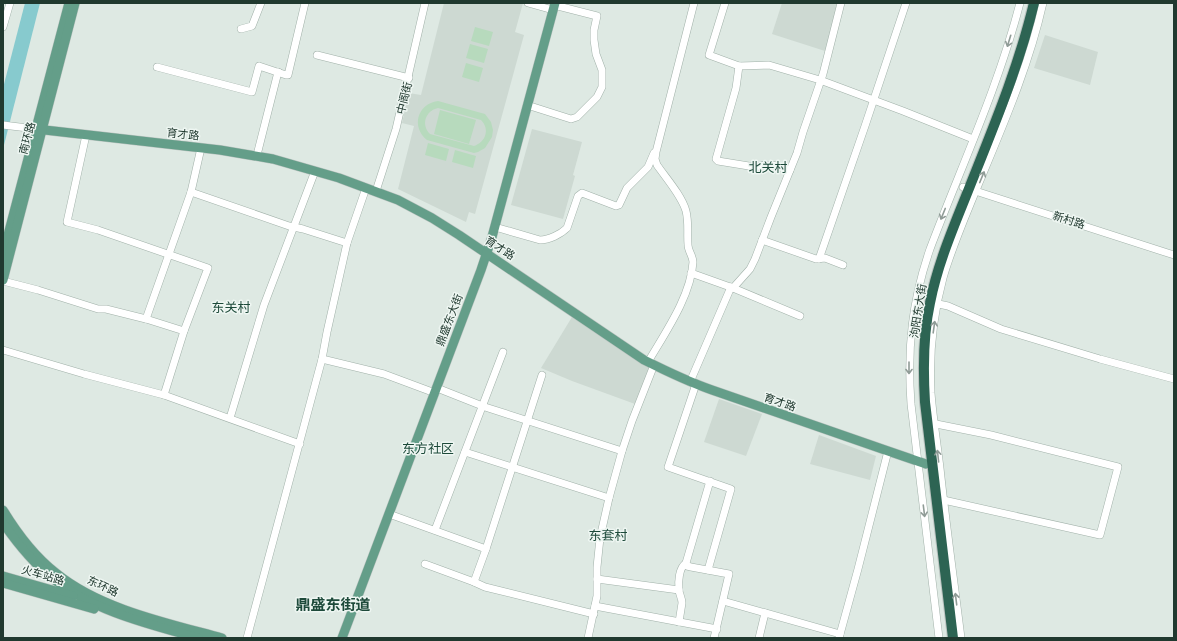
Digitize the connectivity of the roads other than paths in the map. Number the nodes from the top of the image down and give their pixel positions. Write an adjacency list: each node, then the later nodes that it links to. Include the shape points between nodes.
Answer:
1 (10, 3): 17 (street)
2 (69, 3): 28 (main road, 南环路)
3 (75, 3): 28 (main road, 南环路)
4 (261, 3): 18 (street, via 252,26)
5 (305, 3): 22 (street, via 288,74)
6 (426, 3): 23 (street, 中阁街)
7 (528, 3): 16 (street)
8 (694, 3): 32 (street)
9 (725, 3): 20 (street, via 709,55)
10 (841, 3): 24 (street)
11 (906, 3): 25 (street)
12 (1020, 3): 30 (street, one-way to 30, via 1008,46)
13 (1028, 3): 37 (highway, 泃阳东大街)
14 (1034, 3): 37 (highway, 泃阳东大街, via 1021,50)
15 (1043, 3): 37 (street, one-way to 15, via 1012,102 1032,48)
16 (554, 6): 26 (main road, 鼎盛东大街); 26 (street, via 597,16 594,40 602,70 602,87 597,97 574,119)
17 (3, 27)
18 (241, 29)
19 (317, 55): 23 (street)
20 (739, 66): 24 (street, via 769,65); 34 (street, via 736,88 716,159 755,168 770,165)
21 (157, 67): 22 (street, via 252,92 259,66)
22 (278, 72): 33 (street)
23 (408, 78): 38 (street, 中阁街, via 396,129)
24 (820, 80): 25 (street); 34 (street)
25 (874, 100): 30 (street); 48 (street)
26 (527, 106): 41 (main road, 鼎盛东大街)
27 (3, 125): 28 (street)
28 (39, 129): 29 (main road, 育才路); 44 (main road, 南环路); 51 (main road, 南环路)
29 (86, 134): 31 (main road, 育才路); 45 (street, via 67,222)
30 (973, 139): 74 (street, one-way to 74, via 926,261 912,317 910,386)
31 (201, 148): 33 (main road, 育才路); 39 (street)
32 (656, 152): 41 (street, via 648,166 627,188 619,205 582,193 578,196 567,228 548,239 540,240); 50 (street, via 657,165 686,211 688,246 693,260)
33 (257, 155): 35 (main road, 育才路)
34 (790, 170): 42 (street)
35 (315, 171): 36 (main road, 育才路); 40 (street)
36 (366, 188): 38 (main road, 育才路); 43 (street)
37 (969, 189): 47 (street, 新村路); 53 (highway, 泃阳东大街, via 944,253); 74 (highway, 泃阳东大街, via 934,263 920,318 918,386)
38 (376, 191): 46 (main road, 育才路, via 432,218)
39 (191, 192): 40 (street); 45 (street)
40 (294, 227): 43 (street); 67 (street, via 264,305)
41 (495, 227): 46 (main road, 鼎盛东大街)
42 (762, 240): 48 (street); 52 (street, via 750,269)
43 (347, 243): 59 (street)
44 (3, 254)
45 (169, 254): 55 (street); 56 (street, via 208,268)
46 (486, 254): 60 (main road, 育才路); 64 (main road, 鼎盛东大街)
47 (1174, 255)
48 (819, 259): 49 (street, via 825,258)
49 (843, 265)
50 (691, 273): 52 (street); 60 (street, via 680,305)
51 (3, 280): 55 (street, via 98,309)
52 (732, 287): 54 (street); 63 (street)
53 (933, 303): 62 (street, via 948,306 1001,329); 69 (highway, 泃阳东大街, one-way to 53, via 924,385 924,360 926,326)
54 (800, 316)
55 (146, 319): 56 (street)
56 (184, 331): 65 (street)
57 (3, 350): 65 (street)
58 (503, 352): 66 (street)
59 (322, 359): 64 (street, via 384,374); 70 (street)
60 (651, 363): 63 (main road, 育才路); 71 (street)
61 (542, 375): 68 (street)
62 (1174, 379)
63 (693, 383): 72 (main road, 育才路); 76 (street, via 668,467)
64 (436, 391): 66 (street); 80 (main road, 鼎盛东大街)
65 (164, 395): 67 (street)
66 (482, 406): 68 (street); 73 (street)
67 (230, 418): 70 (street)
68 (528, 420): 71 (street); 75 (street)
69 (931, 423): 78 (highway, 泃阳东大街, one-way to 69); 78 (street, via 991,435 1118,467 1100,535)
70 (300, 444): 103 (street)
71 (622, 451): 77 (street)
72 (888, 451): 74 (main road, 育才路); 100 (street)
73 (465, 452): 75 (street); 82 (street)
74 (922, 462): 108 (street, one-way to 108); 109 (highway, 泃阳东大街)
75 (513, 467): 77 (street); 83 (street)
76 (710, 481): 84 (street); 86 (street, via 731,489)
77 (609, 498): 88 (street, via 600,538)
78 (940, 500): 110 (highway, 泃阳东大街); 111 (street, one-way to 78)
79 (3, 510): 98 (main road, 东环路, via 36,555 63,579 89,594)
80 (389, 514): 82 (street); 104 (main road, 鼎盛东大街)
81 (3, 523): 92 (main road, 东环路, via 50,577)
82 (435, 530): 83 (street)
83 (486, 549): 89 (street)
84 (686, 563): 86 (street, via 687,566); 91 (street, via 680,572)
85 (425, 564): 89 (street)
86 (708, 570): 93 (street, via 729,574)
87 (3, 576): 92 (main road, 火车站路)
88 (597, 579): 91 (street); 94 (street)
89 (474, 582): 96 (street)
90 (3, 583): 98 (main road, 火车站路)
91 (679, 590): 97 (street, via 682,603)
92 (85, 599): 98 (main road, 火车站路)
93 (723, 601): 95 (street); 99 (street)
94 (595, 606): 96 (street); 97 (street)
95 (766, 613): 100 (street); 107 (street)
96 (594, 614): 105 (street)
97 (679, 622): 99 (street)
98 (168, 626): 101 (main road, 东环路); 102 (main road, 东环路)
99 (716, 629): 106 (street)
100 (839, 636)
101 (198, 638)
102 (222, 638)
103 (247, 638)
104 (342, 638)
105 (588, 638)
106 (714, 638)
107 (759, 638)
108 (939, 638)
109 (947, 638)
110 (953, 638)
111 (961, 638)

